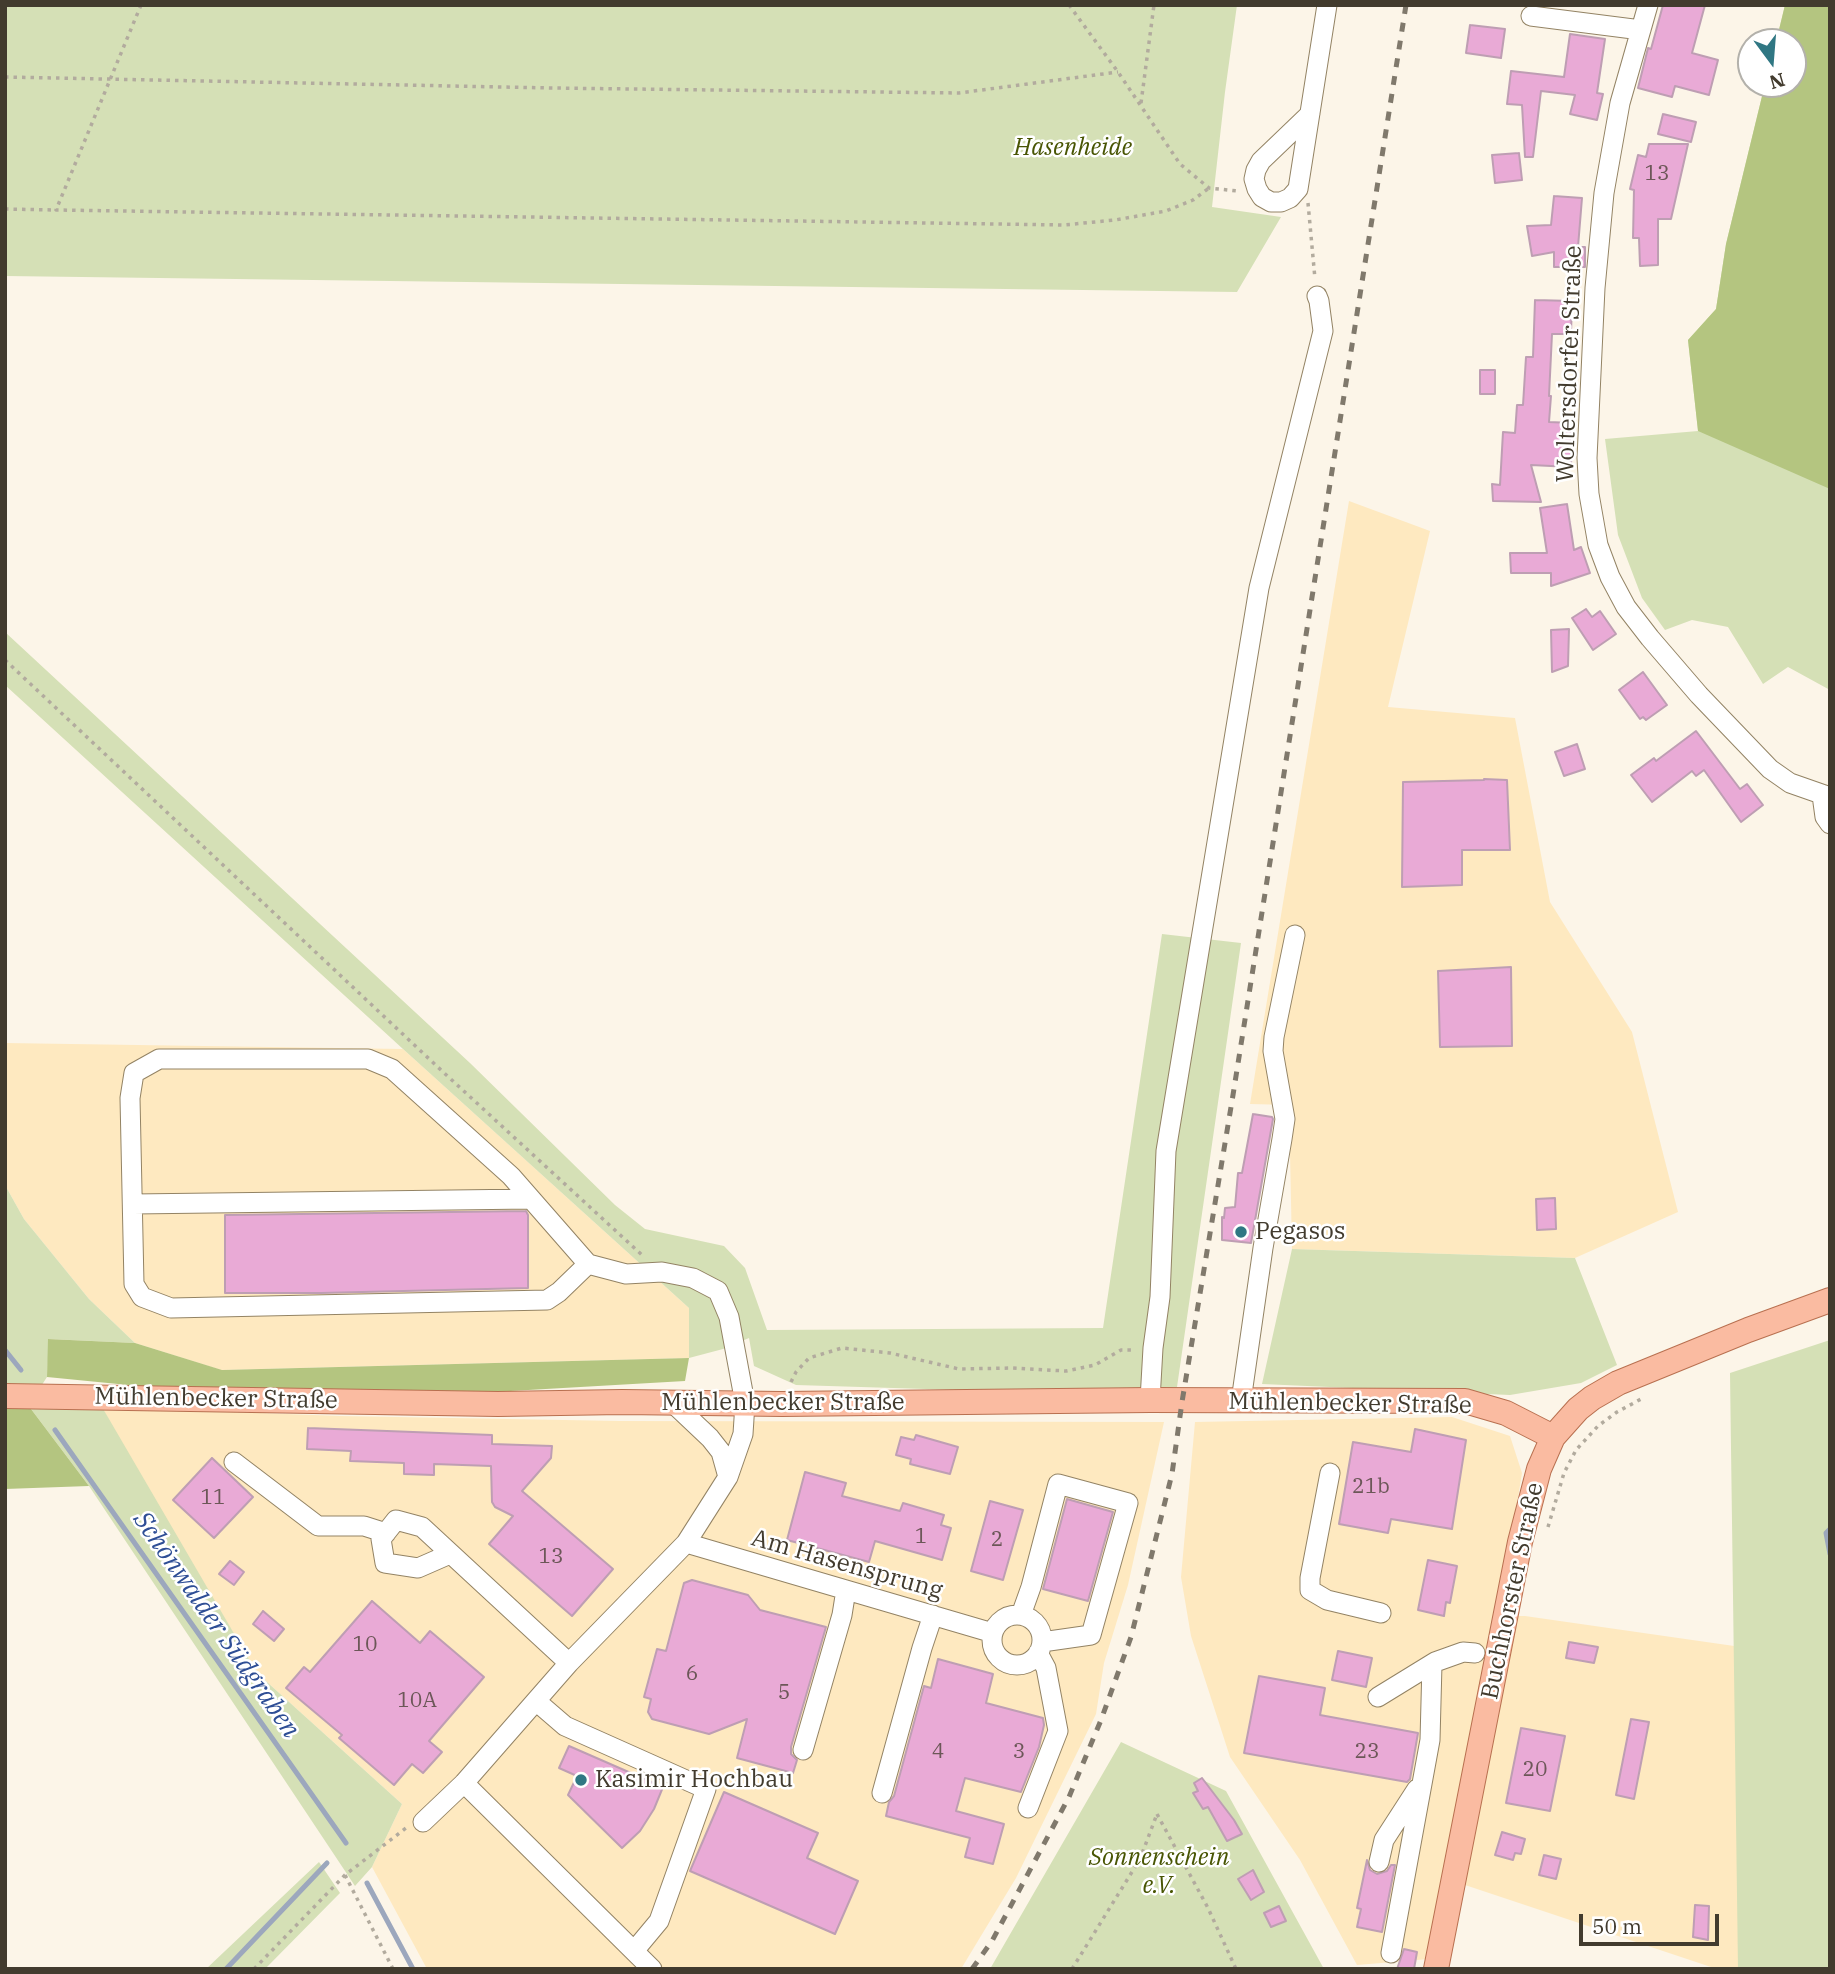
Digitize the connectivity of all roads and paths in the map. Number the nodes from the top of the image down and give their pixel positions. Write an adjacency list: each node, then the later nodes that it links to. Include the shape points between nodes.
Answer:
1 (141, 5): 10 (path)
2 (1069, 5): 8 (path)
3 (1154, 5): 11 (path)
4 (1327, 5): 12 (street)
5 (1648, 5): 7 (street, Woltersdorfer Straße)
6 (1531, 16): 7 (street)
7 (1641, 30): 20 (street, Woltersdorfer Straße, via 1620,103 1606,181 1595,288 1587,458 1598,545 1626,607 1699,695 1770,769 1790,783)
8 (1118, 72): 10 (path, via 959,93); 11 (path)
9 (5, 77): 10 (path)
10 (111, 79): 17 (path)
11 (1141, 105): 14 (path, via 1180,164)
12 (1310, 114): 13 (street); 13 (street, via 1261,161 1254,179 1262,197 1281,202 1298,189)
13 (1301, 178): 18 (path, via 1309,204)
14 (1209, 188): 15 (path); 17 (path, via 1166,211 1065,225)
15 (1234, 191)
16 (5, 209): 17 (path)
17 (56, 210)
18 (1317, 296): 28 (street, via 1323,331 1259,588 1166,1152 1160,1297)
19 (5, 660): 26 (path)
20 (1826, 796): 21 (street, via 1825,817)
21 (1830, 824)
22 (1294, 935): 32 (street, via 1273,1051 1285,1119)
23 (531, 1199): 24 (street); 24 (street, via 511,1175 392,1069 368,1059 230,1058 159,1059 134,1073 130,1098); 25 (street)
24 (133, 1204): 25 (street, via 134,1284 142,1297 171,1308 547,1300)
25 (588, 1264): 26 (street, via 626,1273)
26 (662, 1272): 33 (street, via 693,1278 718,1291 729,1317)
27 (1830, 1300): 36 (main road, Buchhorster Straße, via 1607,1389 1578,1409)
28 (1153, 1348): 31 (street); 35 (path, via 1121,1350 1095,1365 1066,1371 959,1369 890,1353 842,1348 809,1358 796,1372)
29 (1648, 1395): 41 (path, via 1598,1426 1577,1450 1564,1473)
30 (5, 1396): 34 (main road, Mühlenbecker Straße)
31 (1150, 1401): 32 (main road, Mühlenbecker Straße); 35 (main road, Mühlenbecker Straße)
32 (1241, 1401): 36 (main road, Mühlenbecker Straße, via 1465,1401 1506,1413)
33 (745, 1403): 34 (main road, Mühlenbecker Straße); 35 (main road, Mühlenbecker Straße); 39 (street, via 743,1434)
34 (673, 1404): 39 (street, via 710,1438)
35 (782, 1404)
36 (1553, 1437): 70 (main road, Buchhorster Straße, via 1539,1469 1520,1542)
37 (234, 1462): 40 (street, via 318,1526 365,1525)
38 (1330, 1473): 45 (street, via 1310,1590 1326,1600)
39 (729, 1477): 42 (street)
40 (386, 1533): 43 (street, via 396,1520 422,1527); 43 (street, via 381,1539 385,1563 418,1568)
41 (1545, 1536)
42 (686, 1543): 44 (street, Am Hasensprung); 51 (street)
43 (450, 1554): 51 (street)
44 (846, 1590): 46 (street, Am Hasensprung); 55 (street)
45 (1381, 1613)
46 (933, 1615): 48 (street, Am Hasensprung); 58 (street)
47 (1021, 1615): 48 (street, via 999,1622); 49 (street, via 1040,1630); 49 (street, via 1058,1484 1128,1503 1091,1635)
48 (993, 1633): 49 (street, via 997,1656 1007,1663 1030,1661)
49 (1040, 1647): 59 (street, via 1058,1731)
50 (1475, 1653): 52 (street, via 1463,1651)
51 (569, 1663): 54 (street)
52 (1432, 1664): 53 (street); 56 (street, via 1430,1740)
53 (1378, 1698)
54 (536, 1701): 57 (street); 63 (street, via 565,1726 706,1789 659,1921)
55 (803, 1750)
56 (1423, 1779): 61 (street, via 1384,1840); 64 (street)
57 (464, 1783): 60 (street); 63 (street)
58 (883, 1793)
59 (1028, 1808)
60 (423, 1822): 62 (path, via 404,1829)
61 (1379, 1862)
62 (345, 1875): 65 (path); 66 (path)
63 (634, 1951): 67 (street)
64 (1391, 1952)
65 (254, 1969)
66 (393, 1969)
67 (652, 1969)
68 (1072, 1969): 69 (path, via 1140,1859 1157,1814 1209,1908)
69 (1236, 1969)
70 (1437, 1969)

